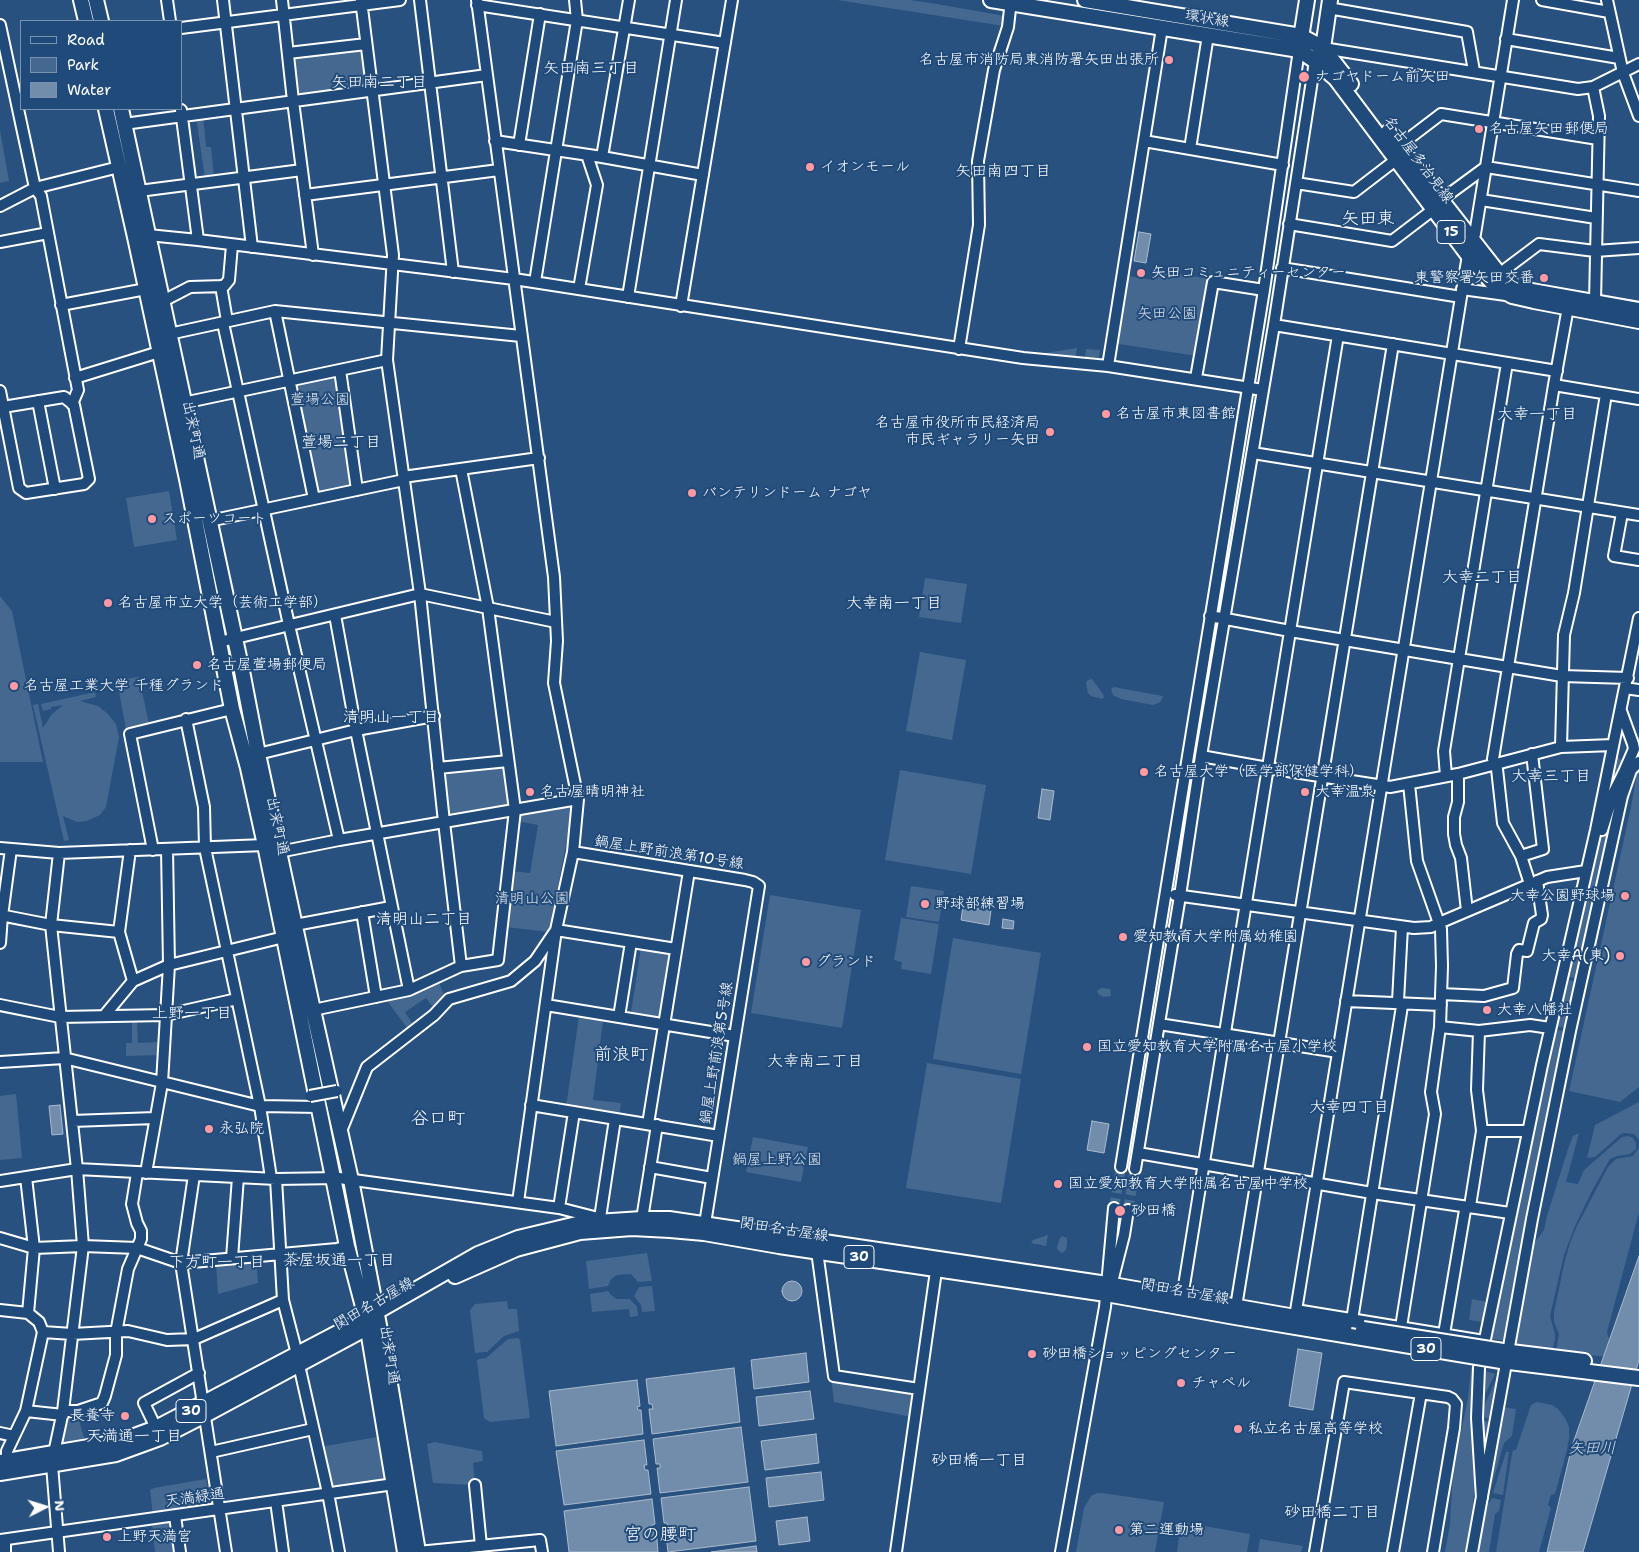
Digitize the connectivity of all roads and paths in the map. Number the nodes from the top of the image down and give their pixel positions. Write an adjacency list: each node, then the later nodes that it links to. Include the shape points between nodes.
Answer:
1 (81, 0): 25 (main road)
2 (96, 0): 26 (main road)
3 (167, 0): 27 (street)
4 (223, 0): 29 (street)
5 (282, 0): 24 (street)
6 (400, 0): 18 (street)
7 (420, 0): 49 (street)
8 (575, 0): 28 (street)
9 (629, 0): 31 (street)
10 (676, 0): 34 (street)
11 (732, 0): 37 (street)
12 (991, 0): 20 (main road, 環状線)
13 (1085, 0): 38 (main road, 環状線)
14 (1307, 0): 38 (main road)
15 (1512, 0): 36 (street)
16 (1542, 0): 22 (street)
17 (1607, 0): 22 (street)
18 (361, 2): 24 (street); 39 (street)
19 (477, 2): 23 (street); 47 (street)
20 (1011, 2): 33 (main road, 環状線); 130 (street, via 1008,27 994,70 978,161 978,233)
21 (1329, 4): 40 (main road); 45 (street, via 1467,32)
22 (1609, 12): 42 (street)
23 (540, 14): 28 (street); 64 (street)
24 (284, 15): 29 (street); 41 (street)
25 (86, 20)
26 (101, 20)
27 (170, 20)
28 (577, 20): 31 (street); 66 (street)
29 (226, 22): 32 (street); 54 (street)
30 (0, 25): 83 (street)
31 (624, 27): 34 (street); 69 (street)
32 (182, 28)
33 (1162, 28): 35 (main road, 環状線); 63 (street)
34 (670, 34): 37 (street); 70 (street)
35 (1208, 36): 38 (main road, 環状線); 65 (street)
36 (1506, 39): 42 (street); 48 (street)
37 (725, 43): 76 (street)
38 (1300, 43): 40 (main road, 名古屋多治見線 / 15); 43 (main road, 名古屋多治見線 / 15); 71 (street)
39 (366, 44): 41 (street); 51 (street)
40 (1323, 48): 43 (main road); 45 (street); 67 (main road, 名古屋多治見線 / 15)
41 (288, 53): 53 (street)
42 (1619, 58): 46 (street)
43 (1316, 62): 67 (main road, 名古屋多治見線 / 15, via 1336,79); 79 (street)
44 (1639, 64): 46 (street)
45 (1474, 71): 48 (street)
46 (1622, 73): 50 (street); 52 (street)
47 (487, 75): 49 (street); 62 (street)
48 (1500, 76): 50 (street, via 1578,89); 59 (street)
49 (431, 83): 51 (street); 77 (street)
50 (1593, 87): 61 (street, via 1599,116)
51 (372, 90): 53 (street); 81 (street)
52 (1636, 99): 58 (street)
53 (293, 101): 54 (street); 74 (street)
54 (236, 108): 57 (street); 78 (street)
55 (106, 110): 73 (main road, 出来町通)
56 (121, 110): 60 (main road, 出来町通)
57 (182, 112): 60 (street); 80 (street)
58 (1639, 116)
59 (1493, 122): 61 (street); 67 (street, via 1441,114); 72 (street)
60 (124, 124): 84 (main road, 出来町通)
61 (1598, 139): 82 (street)
62 (495, 141): 64 (street); 75 (street)
63 (1144, 141): 65 (street); 135 (street)
64 (519, 145): 66 (street)
65 (1190, 149): 71 (street)
66 (556, 150): 68 (street); 107 (street)
67 (1398, 152): 79 (street, via 1354,192); 88 (main road, 名古屋多治見線 / 15)
68 (587, 155): 69 (street); 110 (street, via 597,185)
69 (602, 157): 70 (street)
70 (649, 165): 76 (street); 114 (street)
71 (1283, 165): 111 (street)
72 (1486, 166): 82 (street); 87 (street); 88 (street)
73 (119, 167): 83 (street); 93 (main road, 出来町通)
74 (302, 170): 78 (street); 86 (street)
75 (499, 170): 77 (street); 106 (street)
76 (703, 175): 118 (street)
77 (442, 177): 81 (street); 104 (street)
78 (244, 178): 80 (street); 97 (street)
79 (1296, 182): 91 (street)
80 (191, 184): 84 (street); 94 (street)
81 (384, 185): 86 (street); 102 (street)
82 (1597, 185): 85 (street); 90 (street)
83 (35, 188): 89 (street); 92 (street, via 41,196)
84 (139, 191): 93 (main road, 出来町通)
85 (1639, 191)
86 (305, 195): 101 (street)
87 (1481, 200): 90 (street); 99 (street)
88 (1438, 204): 91 (street, via 1392,241); 99 (main road, 名古屋多治見線 / 15)
89 (0, 206)
90 (1596, 218): 100 (street)
91 (1289, 224): 103 (street)
92 (48, 233): 95 (street); 117 (street)
93 (142, 236): 94 (street); 109 (main road, 出来町通); 115 (main road, 出来町通)
94 (198, 240): 96 (street)
95 (0, 242)
96 (232, 245): 97 (street); 108 (street, via 229,280)
97 (252, 247): 101 (street)
98 (1639, 248): 100 (street)
99 (1471, 249): 105 (main road, 名古屋多治見線 / 15); 112 (street); 113 (main road, 名古屋多治見線 / 15, via 1496,287)
100 (1596, 252): 105 (street, via 1539,244); 116 (street)
101 (313, 255): 102 (street)
102 (392, 264): 104 (street); 124 (street)
103 (1282, 268): 112 (street); 125 (street)
104 (453, 272): 106 (street)
105 (1498, 274): 116 (main road, 名古屋多治見線 / 15, via 1516,286)
106 (514, 279): 107 (street); 128 (street)
107 (535, 282): 110 (street)
108 (221, 286): 115 (street, via 190,288); 123 (street)
109 (146, 288): 117 (street); 131 (main road, 出来町通)
110 (579, 289): 114 (street)
111 (1264, 290): 139 (street, via 1213,282); 142 (street)
112 (1462, 293): 113 (street); 132 (street)
113 (1517, 297): 119 (main road, 名古屋多治見線 / 15)
114 (628, 298): 118 (street)
115 (162, 301): 126 (main road, 出来町通)
116 (1595, 302): 120 (main road, 名古屋多治見線 / 15)
117 (61, 305): 138 (street)
118 (681, 306): 130 (street)
119 (1568, 307): 122 (main road, 名古屋多治見線 / 15); 137 (street)
120 (1639, 310)
121 (275, 311): 123 (street); 124 (street); 140 (street)
122 (1639, 321)
123 (225, 322): 126 (street); 144 (street)
124 (389, 322): 128 (street); 133 (street)
125 (1274, 325): 127 (street); 143 (street)
126 (169, 334): 149 (main road, 出来町通)
127 (1338, 335): 129 (street); 154 (street)
128 (521, 336): 153 (street)
129 (1393, 344): 132 (street); 156 (street)
130 (960, 349): 135 (street)
131 (159, 352): 138 (street); 181 (main road, 出来町通)
132 (1452, 354): 134 (street); 158 (street)
133 (387, 360): 136 (street); 157 (street)
134 (1507, 363): 137 (street); 161 (street)
135 (1108, 366): 139 (street)
136 (340, 370): 140 (street); 160 (street)
137 (1556, 371): 141 (street)
138 (75, 378): 150 (street, via 78,390)
139 (1196, 378): 142 (street)
140 (289, 380): 144 (street); 162 (street)
141 (1554, 385): 146 (street); 163 (street)
142 (1247, 387): 143 (street); 173 (street)
143 (1263, 390): 152 (street)
144 (239, 391): 149 (street); 165 (street)
145 (0, 392): 151 (street)
146 (1606, 394): 147 (street); 164 (street)
147 (1639, 399)
148 (38, 401): 150 (street, via 64,397); 151 (street); 159 (street)
149 (183, 403): 168 (main road, 出来町通)
150 (72, 404): 159 (street, via 89,479 84,484)
151 (3, 407): 159 (street, via 19,488 26,493)
152 (1253, 453): 154 (street); 175 (street)
153 (539, 458): 155 (street); 176 (street, via 554,577)
154 (1318, 463): 156 (street); 178 (street)
155 (461, 469): 157 (street); 171 (street)
156 (1373, 472): 158 (street); 180 (street)
157 (404, 478): 160 (street); 170 (street)
158 (1431, 482): 161 (street); 182 (street)
159 (55, 489)
160 (357, 490): 162 (street)
161 (1486, 492): 163 (street); 183 (street)
162 (314, 499): 165 (street)
163 (1535, 499): 164 (street); 184 (street)
164 (1587, 508): 166 (street); 185 (street, via 1564,634)
165 (264, 510): 168 (street); 177 (street)
166 (1622, 513): 167 (street); 169 (street, via 1614,556)
167 (1639, 515)
168 (209, 521): 179 (main road, 出来町通)
169 (1639, 560)
170 (420, 594): 171 (street); 172 (street); 190 (street)
171 (488, 608): 176 (street); 199 (street)
172 (335, 615): 177 (street); 192 (street)
173 (1210, 616): 175 (street); 230 (street)
174 (1639, 618): 186 (street)
175 (1225, 619): 178 (street); 198 (street)
176 (556, 622): 210 (street, via 558,641 554,683)
177 (289, 625): 179 (street); 193 (street)
178 (1290, 631): 180 (street); 203 (street)
179 (234, 639): 181 (street); 196 (main road, 出来町通)
180 (1345, 640): 182 (street); 207 (street)
181 (219, 642): 188 (main road, 出来町通)
182 (1403, 649): 183 (street); 209 (street)
183 (1459, 658): 184 (street); 206 (street, via 1444,750)
184 (1509, 667): 185 (street); 201 (street, via 1493,759)
185 (1562, 676): 186 (street); 195 (street)
186 (1627, 683): 187 (street); 189 (street)
187 (1639, 690)
188 (232, 709): 191 (street); 215 (main road, 出来町通)
189 (1621, 710): 194 (street); 204 (street, via 1634,749)
190 (434, 716): 192 (street); 202 (street)
191 (186, 719): 217 (street, via 204,808); 221 (street, via 130,734)
192 (356, 730): 193 (street); 213 (street)
193 (315, 741): 196 (street); 214 (street)
194 (1613, 745): 195 (street); 227 (street)
195 (1560, 746): 197 (street)
196 (258, 754): 222 (main road, 出来町通)
197 (1532, 754): 201 (street); 225 (street, via 1543,849)
198 (1201, 756): 203 (street); 231 (street)
199 (508, 761): 202 (street); 211 (street)
200 (1639, 762): 204 (street)
201 (1495, 764): 205 (street); 225 (street, via 1502,823)
202 (438, 768): 212 (street)
203 (1268, 768): 207 (street); 232 (street)
204 (1628, 771): 227 (street, via 1614,792); 345 (street, via 1570,1030)
205 (1458, 774): 206 (street); 234 (street, via 1454,834 1461,858)
206 (1446, 776): 208 (street)
207 (1323, 777): 209 (street); 236 (street)
208 (1408, 784): 209 (street); 239 (street, via 1417,861)
209 (1381, 787): 238 (street)
210 (578, 799): 211 (street); 223 (street)
211 (515, 810): 212 (street); 251 (street, via 498,960)
212 (444, 822): 213 (street); 251 (street)
213 (377, 834): 214 (street); 233 (street)
214 (338, 840): 222 (street)
215 (265, 845): 217 (street); 222 (street); 245 (main road, 出来町通)
216 (0, 848): 218 (street)
217 (205, 848): 219 (street); 249 (street)
218 (11, 849): 224 (street); 237 (street)
219 (167, 849): 221 (street); 250 (street)
220 (130, 850): 221 (street); 224 (street); 244 (street)
221 (152, 850)
222 (279, 852): 240 (main road, 出来町通)
223 (573, 852): 226 (street, 鍋屋上野前浪第10号線); 243 (street)
224 (59, 853): 241 (street)
225 (1521, 856): 228 (street)
226 (689, 871): 229 (street, 鍋屋上野前浪第10号線, via 745,880); 248 (street)
227 (1586, 871): 228 (street); 269 (street)
228 (1534, 882): 234 (street); 256 (street, via 1542,915 1534,923 1527,951 1519,950 1517,954 1513,988 1484,996)
229 (759, 886): 272 (street, 鍋屋上野前浪第5号線)
230 (1165, 894): 231 (street); 294 (street)
231 (1180, 896): 232 (street); 267 (street)
232 (1246, 905): 236 (street); 271 (street)
233 (391, 906): 235 (street); 253 (street)
234 (1467, 910): 239 (street)
235 (362, 912): 240 (street); 254 (street)
236 (1301, 913): 238 (street); 273 (street)
237 (1, 915): 241 (street); 247 (street)
238 (1360, 921): 242 (street); 257 (street)
239 (1439, 923): 242 (street, via 1423,928); 256 (street)
240 (295, 924): 261 (main road, 出来町通)
241 (51, 925): 244 (street); 264 (street)
242 (1402, 927): 258 (street, via 1398,1001)
243 (556, 930): 246 (street); 260 (street); 287 (street, via 535,961 511,981 449,999 434,1015 367,1067)
244 (119, 932): 252 (street)
245 (284, 937): 249 (street); 279 (main road, 出来町通)
246 (631, 942): 248 (street); 265 (street)
247 (0, 944)
248 (676, 949): 266 (street)
249 (226, 951): 250 (street); 255 (street)
250 (169, 965): 252 (street); 262 (street)
251 (461, 966): 253 (street)
252 (133, 982): 263 (street)
253 (409, 990): 254 (street)
254 (376, 997): 261 (street)
255 (237, 999): 262 (street); 281 (street)
256 (1441, 1000): 258 (street); 268 (street)
257 (1346, 1001): 258 (street); 274 (street)
258 (1401, 1004): 308 (street)
259 (0, 1005): 264 (street)
260 (546, 1005): 265 (street); 280 (street)
261 (313, 1010): 287 (main road, 出来町通)
262 (166, 1015): 263 (street); 277 (street)
263 (104, 1016): 264 (street)
264 (60, 1017): 275 (street)
265 (619, 1017): 266 (street)
266 (664, 1024): 272 (street); 286 (street)
267 (1159, 1024): 271 (street); 291 (street)
268 (1440, 1027): 270 (street); 309 (street, via 1431,1092 1435,1114)
269 (1550, 1028): 270 (street, via 1530,1025); 289 (street)
270 (1479, 1031): 288 (street, via 1477,1090)
271 (1225, 1034): 273 (street); 292 (street)
272 (735, 1036): 290 (street, 鍋屋上野前浪第5号線)
273 (1280, 1044): 274 (street); 298 (street)
274 (1338, 1052): 307 (street)
275 (64, 1058): 276 (street); 277 (street); 285 (street)
276 (0, 1062)
277 (162, 1082): 281 (street); 283 (street)
278 (337, 1091): 279 (street, bridge)
279 (315, 1102): 281 (street); 303 (main road, 出来町通)
280 (532, 1105): 282 (street); 310 (street)
281 (260, 1106): 302 (street)
282 (574, 1112): 284 (street); 311 (street)
283 (155, 1118): 285 (street); 297 (street)
284 (616, 1119): 286 (street); 317 (street)
285 (72, 1121): 295 (street)
286 (652, 1125): 290 (street); 293 (street)
287 (341, 1131): 305 (main road, 出来町通)
288 (1482, 1131): 289 (street); 313 (street, via 1470,1206)
289 (1528, 1131): 315 (street)
290 (719, 1136): 304 (street, 鍋屋上野前浪第5号線)
291 (1138, 1153): 292 (street); 296 (street)
292 (1204, 1165): 298 (street); 330 (street)
293 (650, 1167): 304 (street); 316 (street)
294 (1121, 1167)
295 (77, 1169): 297 (street); 300 (street); 320 (street)
296 (1135, 1169)
297 (142, 1173): 299 (street); 323 (street, via 132,1204 141,1231)
298 (1258, 1173): 307 (street); 333 (street)
299 (194, 1175): 301 (street); 327 (street)
300 (26, 1177): 306 (street); 322 (street)
301 (238, 1177): 302 (street); 326 (street)
302 (273, 1178): 303 (street); 325 (street)
303 (334, 1178): 305 (street); 321 (main road, 出来町通)
304 (712, 1178): 318 (street, 鍋屋上野前浪第5号線)
305 (351, 1180): 310 (street); 336 (main road, 出来町通)
306 (0, 1181)
307 (1317, 1183): 308 (street); 335 (street)
308 (1372, 1193): 309 (street); 337 (street)
309 (1421, 1200): 313 (street); 338 (street)
310 (518, 1202): 311 (street)
311 (559, 1208): 317 (street)
312 (1114, 1208): 329 (street)
313 (1467, 1208): 315 (street); 342 (street)
314 (1128, 1210): 329 (street)
315 (1510, 1214): 344 (street)
316 (642, 1219): 317 (main road, 関田名古屋線 / 30); 318 (main road, 関田名古屋線 / 30, via 669,1219)
317 (606, 1223): 318 (main road, 関田名古屋線 / 30, via 632,1228); 336 (main road, 関田名古屋線 / 30, via 516,1249 458,1274)
318 (704, 1229): 324 (main road, 関田名古屋線 / 30); 328 (main road, 関田名古屋線 / 30)
319 (0, 1238): 322 (street)
320 (83, 1246): 322 (street); 323 (street); 341 (street)
321 (347, 1246): 325 (street); 336 (main road, 出来町通)
322 (34, 1248): 334 (street)
323 (137, 1248): 327 (street); 340 (street, via 128,1269)
324 (817, 1251): 328 (main road, 関田名古屋線 / 30); 350 (street, via 834,1376)
325 (281, 1253): 326 (street); 331 (street)
326 (232, 1258): 327 (street)
327 (181, 1263): 343 (street)
328 (937, 1264): 329 (main road, 関田名古屋線 / 30); 350 (street)
329 (1107, 1293): 330 (main road, 関田名古屋線 / 30); 333 (main road, 関田名古屋線 / 30); 383 (street)
330 (1182, 1298): 333 (main road, 関田名古屋線 / 30)
331 (283, 1300): 343 (street); 346 (street)
332 (0, 1310): 334 (street)
333 (1235, 1312): 335 (main road, 関田名古屋線 / 30)
334 (28, 1313): 339 (street, via 39,1322)
335 (1295, 1318): 337 (main road, 関田名古屋線 / 30)
336 (372, 1319): 346 (main road, 関田名古屋線 / 30); 363 (main road, 出来町通); 380 (main road, 出来町通, via 388,1372)
337 (1351, 1328): 338 (street); 345 (main road, 関田名古屋線 / 30, bridge)
338 (1401, 1328): 342 (street)
339 (43, 1332): 341 (street); 353 (street)
340 (116, 1333): 341 (street); 343 (street, via 128,1331 167,1340); 354 (street, via 116,1355 102,1403)
341 (72, 1334): 354 (street)
342 (1444, 1334): 344 (street)
343 (194, 1339): 348 (street)
344 (1484, 1341): 366 (street, via 1478,1368 1477,1418)
345 (1507, 1357): 347 (main road, 関田名古屋線 / 30); 349 (main road, 関田名古屋線 / 30); 366 (street)
346 (298, 1359): 352 (main road, 関田名古屋線 / 30); 356 (street)
347 (1639, 1368)
348 (199, 1373): 352 (street); 355 (street, via 144,1403)
349 (1639, 1378)
350 (919, 1389): 382 (street)
351 (1420, 1393): 384 (street, via 1344,1382); 385 (street); 386 (street, via 1448,1397 1456,1404)
352 (205, 1410): 355 (main road, 関田名古屋線 / 30); 359 (street); 360 (main road, 関田名古屋線 / 30, via 160,1438 116,1454)
353 (26, 1411): 354 (street); 358 (street)
354 (63, 1413): 360 (street)
355 (156, 1428): 360 (main road, 関田名古屋線 / 30)
356 (313, 1429): 359 (street); 365 (street)
357 (0, 1433): 358 (street)
358 (14, 1436): 361 (street)
359 (211, 1452): 368 (street)
360 (53, 1459): 361 (main road, 関田名古屋線 / 30); 362 (main road, 関田名古屋線 / 30); 370 (street)
361 (4, 1461)
362 (0, 1473)
363 (394, 1484): 365 (street, 天満緑通); 379 (main road, 出来町通)
364 (475, 1485): 372 (street)
365 (328, 1493): 367 (street, 天満緑通); 378 (street)
366 (1482, 1498): 387 (street)
367 (276, 1501): 368 (street, 天満緑通); 377 (street)
368 (221, 1509): 369 (street, 天満緑通); 376 (street)
369 (175, 1516): 370 (street, 天満緑通); 375 (street)
370 (57, 1533): 371 (street, 天満緑通); 374 (street)
371 (3, 1540): 373 (street)
372 (485, 1548): 380 (street); 381 (street, via 540,1540)
373 (5, 1552)
374 (59, 1552)
375 (180, 1552)
376 (226, 1552)
377 (283, 1552)
378 (339, 1552)
379 (405, 1552)
380 (418, 1552)
381 (542, 1552)
382 (896, 1552)
383 (1061, 1552)
384 (1315, 1552)
385 (1393, 1552)
386 (1433, 1552)
387 (1472, 1552)

